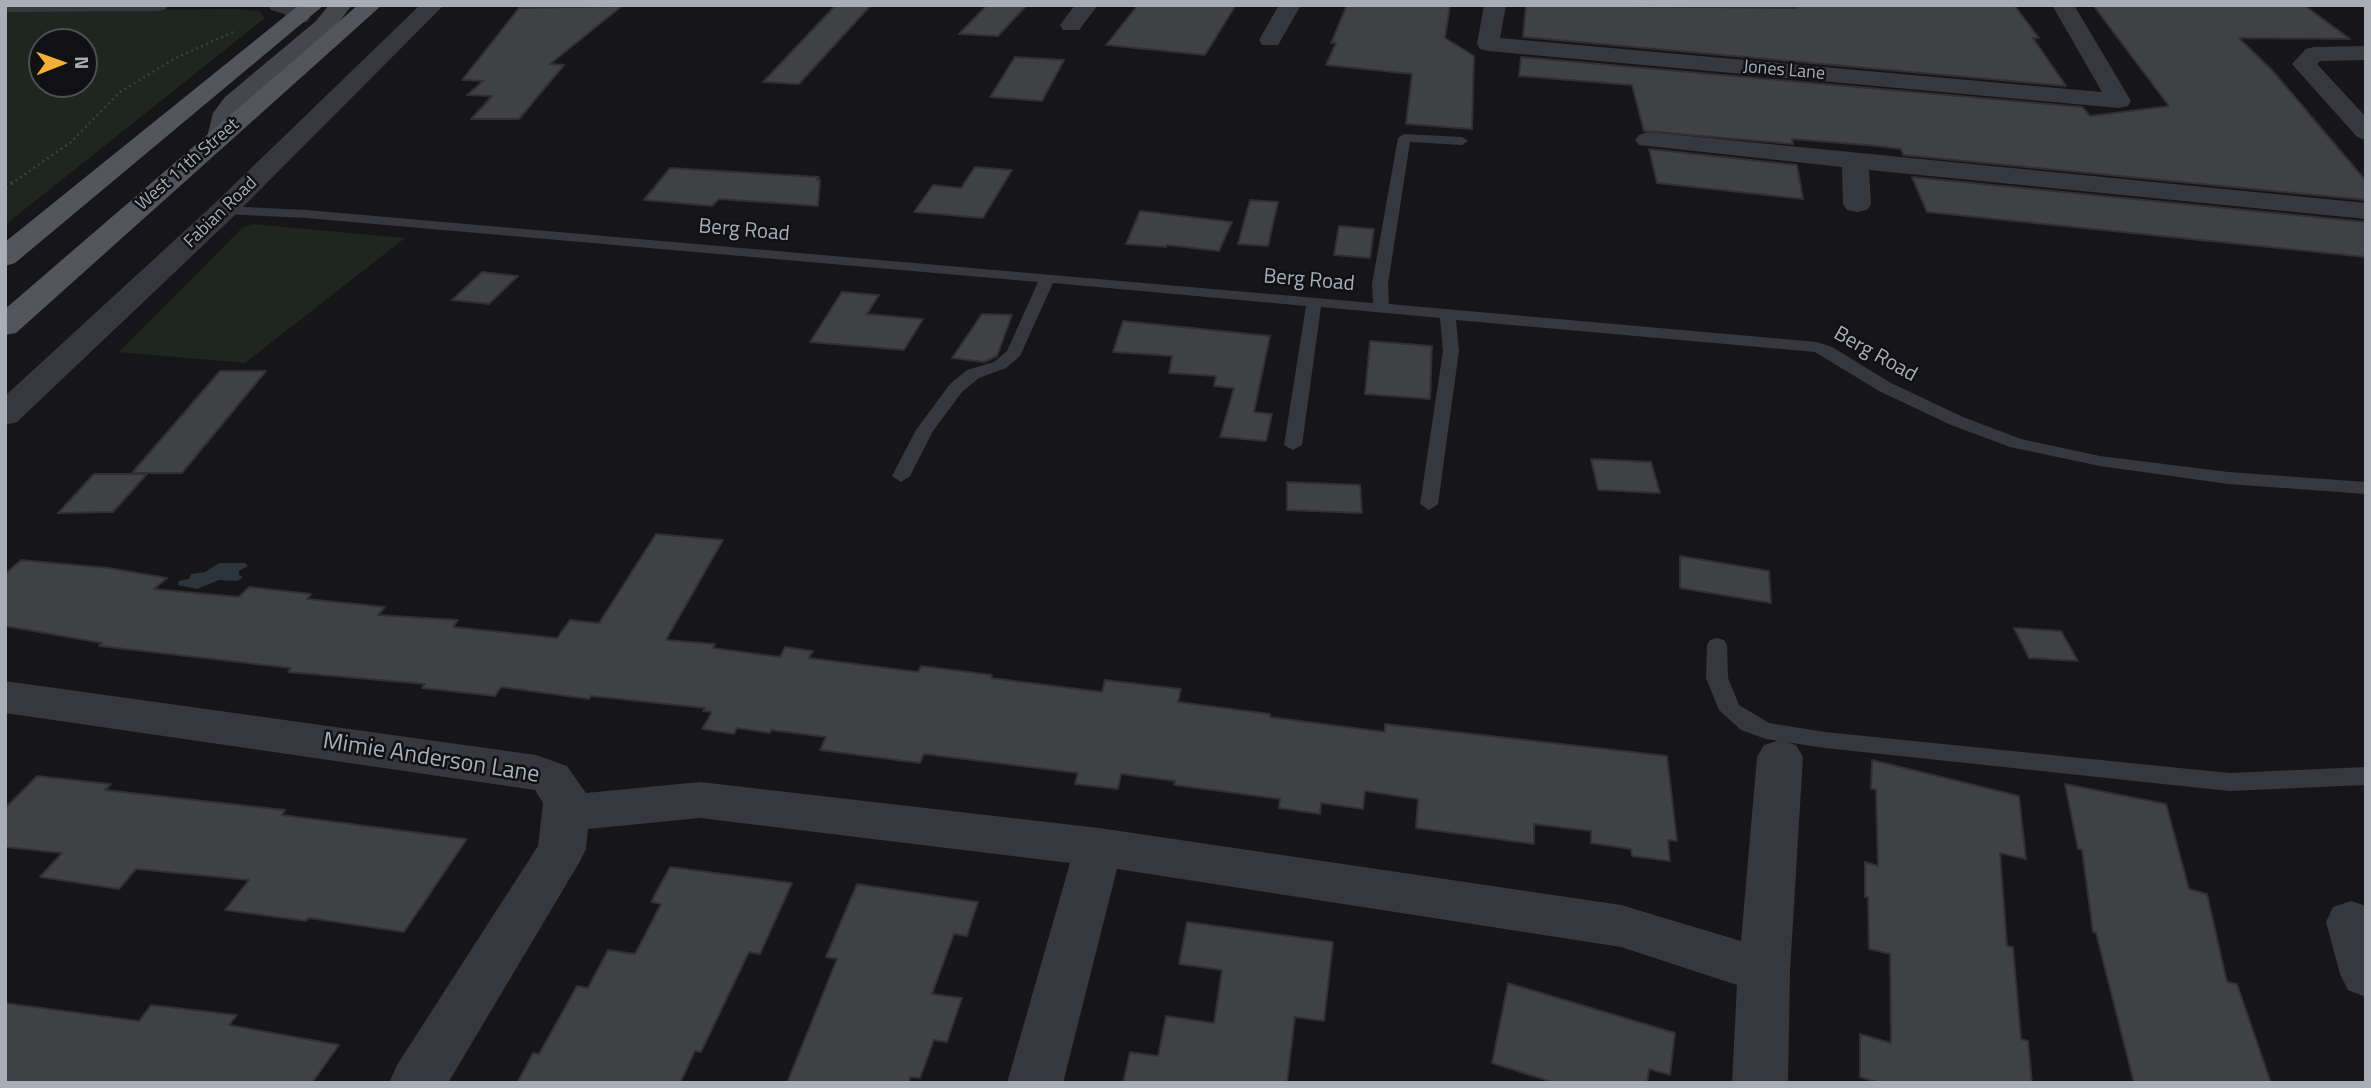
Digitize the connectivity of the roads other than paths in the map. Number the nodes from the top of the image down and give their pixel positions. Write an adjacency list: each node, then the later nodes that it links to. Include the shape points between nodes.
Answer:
1 (157, 5): 9 (street)
2 (341, 5): 15 (street, via 324,26 234,102 225,113)
3 (370, 5): 15 (main road, West 11th Street)
4 (433, 5): 20 (street, Fabian Road)
5 (1087, 5): 11 (street)
6 (1290, 5): 12 (street)
7 (1495, 5): 8 (street, Jones Lane, via 1488,44 2119,101)
8 (2063, 5)
9 (5, 6)
10 (297, 9): 22 (main road)
11 (1071, 25)
12 (1270, 40)
13 (2366, 53): 14 (street, via 2314,54 2304,64)
14 (2364, 127)
15 (220, 137): 27 (main road, West 11th Street)
16 (1648, 140): 18 (street)
17 (1462, 141): 25 (lane, via 1404,138 1380,284)
18 (1854, 161): 19 (street); 21 (street)
19 (1857, 204)
20 (224, 210): 23 (lane, Berg Road); 28 (street, Fabian Road)
21 (2366, 211)
22 (5, 257)
23 (1047, 279): 24 (lane, Berg Road); 30 (lane, via 1014,353 956,388 925,430)
24 (1314, 303): 25 (lane, Berg Road); 29 (lane)
25 (1381, 308): 26 (lane, Berg Road)
26 (1447, 313): 31 (lane, Berg Road, via 1817,347 1885,387 2016,443 2126,465); 32 (lane, via 1451,351)
27 (5, 326)
28 (5, 415)
29 (1293, 444)
30 (901, 476)
31 (2366, 488)
32 (1429, 505)
33 (1717, 645): 36 (lane, via 1717,678 1730,710 1766,731 2228,782)
34 (5, 697): 37 (street, Mimie Anderson Lane, via 536,772 551,778 559,788 566,800)
35 (1780, 757): 40 (street)
36 (2366, 776)
37 (566, 813): 38 (street, via 700,800); 42 (street, Mimie Anderson Lane, via 562,849)
38 (1099, 847): 40 (street, via 1622,926); 43 (street)
39 (2351, 922): 41 (street)
40 (1764, 971): 44 (street)
41 (2366, 974)
42 (417, 1083)
43 (1035, 1083)
44 (1760, 1083)

